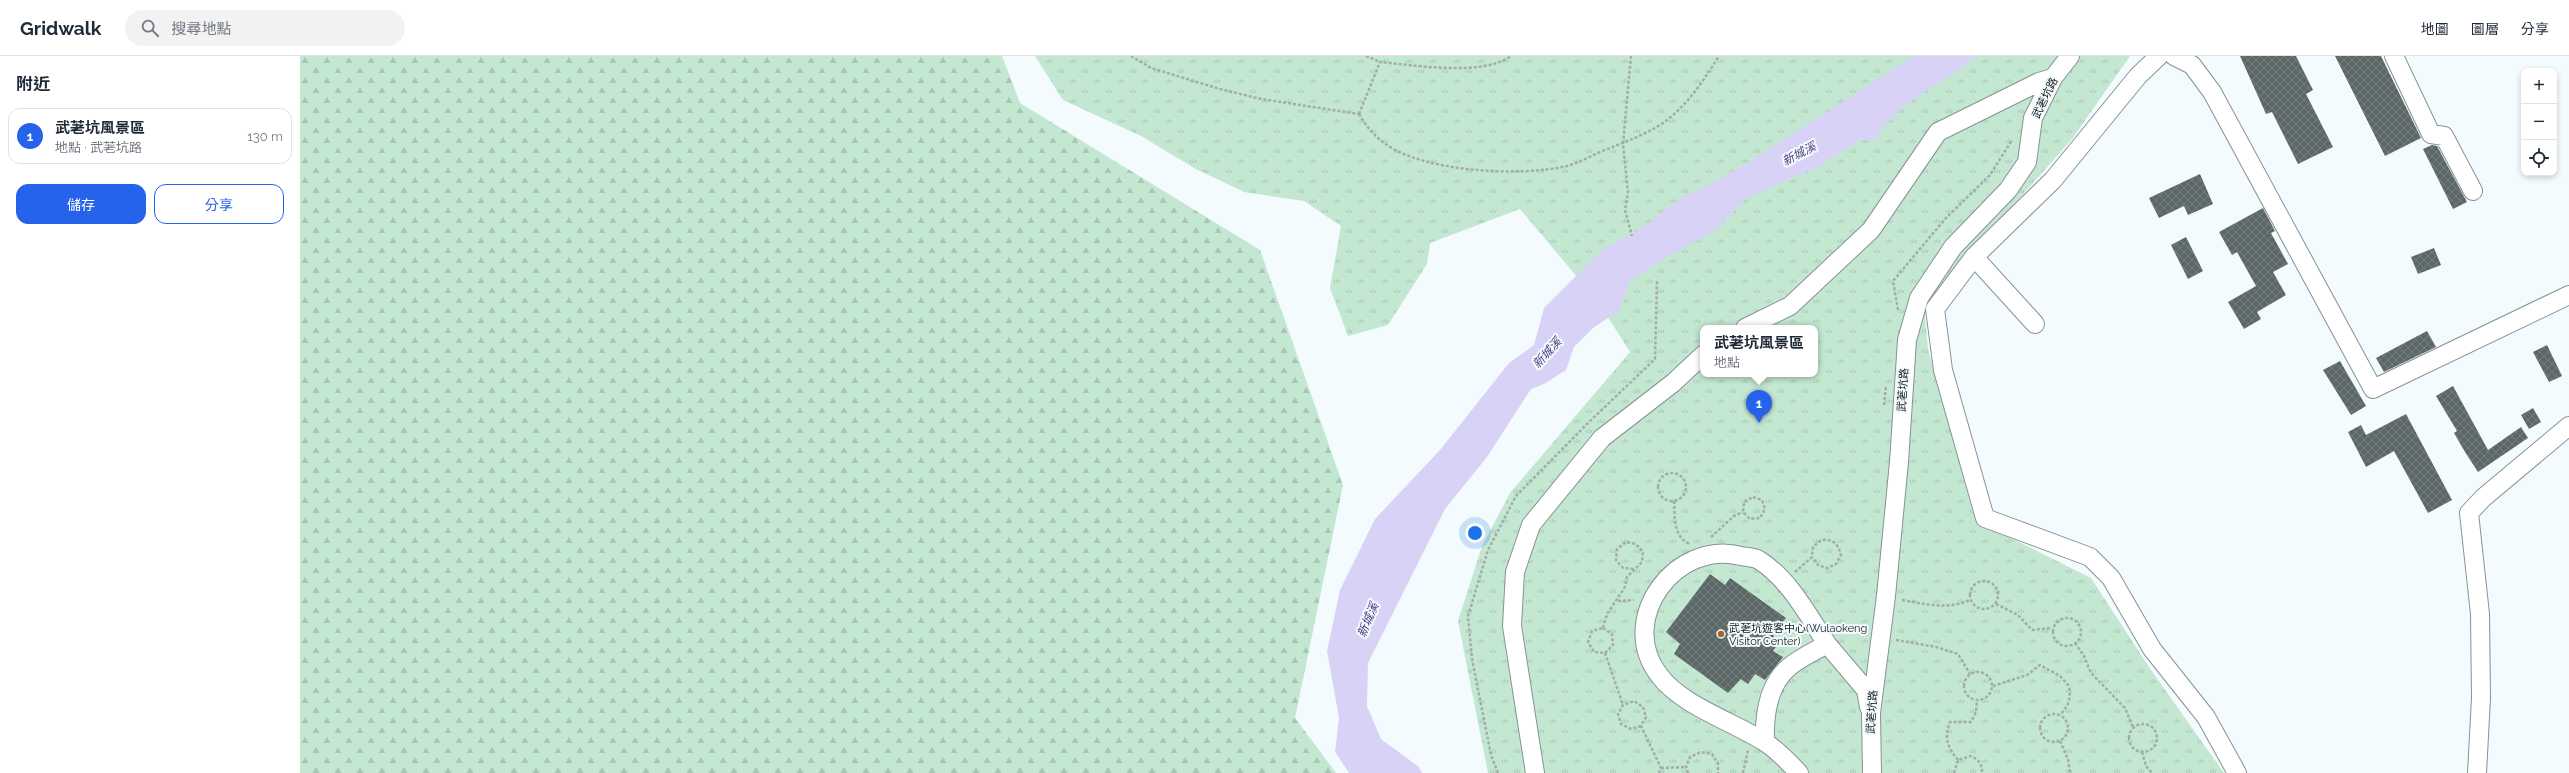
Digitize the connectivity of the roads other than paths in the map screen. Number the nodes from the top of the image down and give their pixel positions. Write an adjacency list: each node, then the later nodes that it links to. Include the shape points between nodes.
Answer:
1 (2070, 56): 6 (street, 武荖坑路)
2 (2159, 56): 8 (street, via 2138,76 2053,180)
3 (2174, 56): 5 (street)
4 (2394, 56): 7 (street, via 2431,134 2444,136)
5 (2195, 61): 9 (street, via 2373,389)
6 (2053, 78): 11 (street, via 2039,82 1938,132 1871,230 1790,306); 15 (street, 武荖坑路, via 2033,118 2027,162 2008,190 1953,247 1919,298 1907,340 1899,462)
7 (2473, 191)
8 (1974, 257): 10 (street); 20 (street, via 1935,308 1943,370 1985,518 2090,557 2111,578 2152,649 2206,717)
9 (2569, 295)
10 (2035, 324)
11 (1751, 325)
12 (1700, 358): 17 (street, via 1673,383 1602,438 1531,524 1515,572 1512,626)
13 (2569, 426): 21 (street, via 2483,498 2469,513 2480,614 2481,698)
14 (1827, 644): 15 (street, via 1866,690); 16 (street, via 1789,667 1772,691); 16 (street, via 1796,598 1758,560 1727,552 1696,559 1671,572 1653,599 1643,627 1646,650 1659,675 1682,696)
15 (1871, 713): 19 (street, 武荖坑路)
16 (1759, 738): 18 (street)
17 (1534, 773)
18 (1800, 773)
19 (1872, 773)
20 (2237, 773)
21 (2477, 773)

